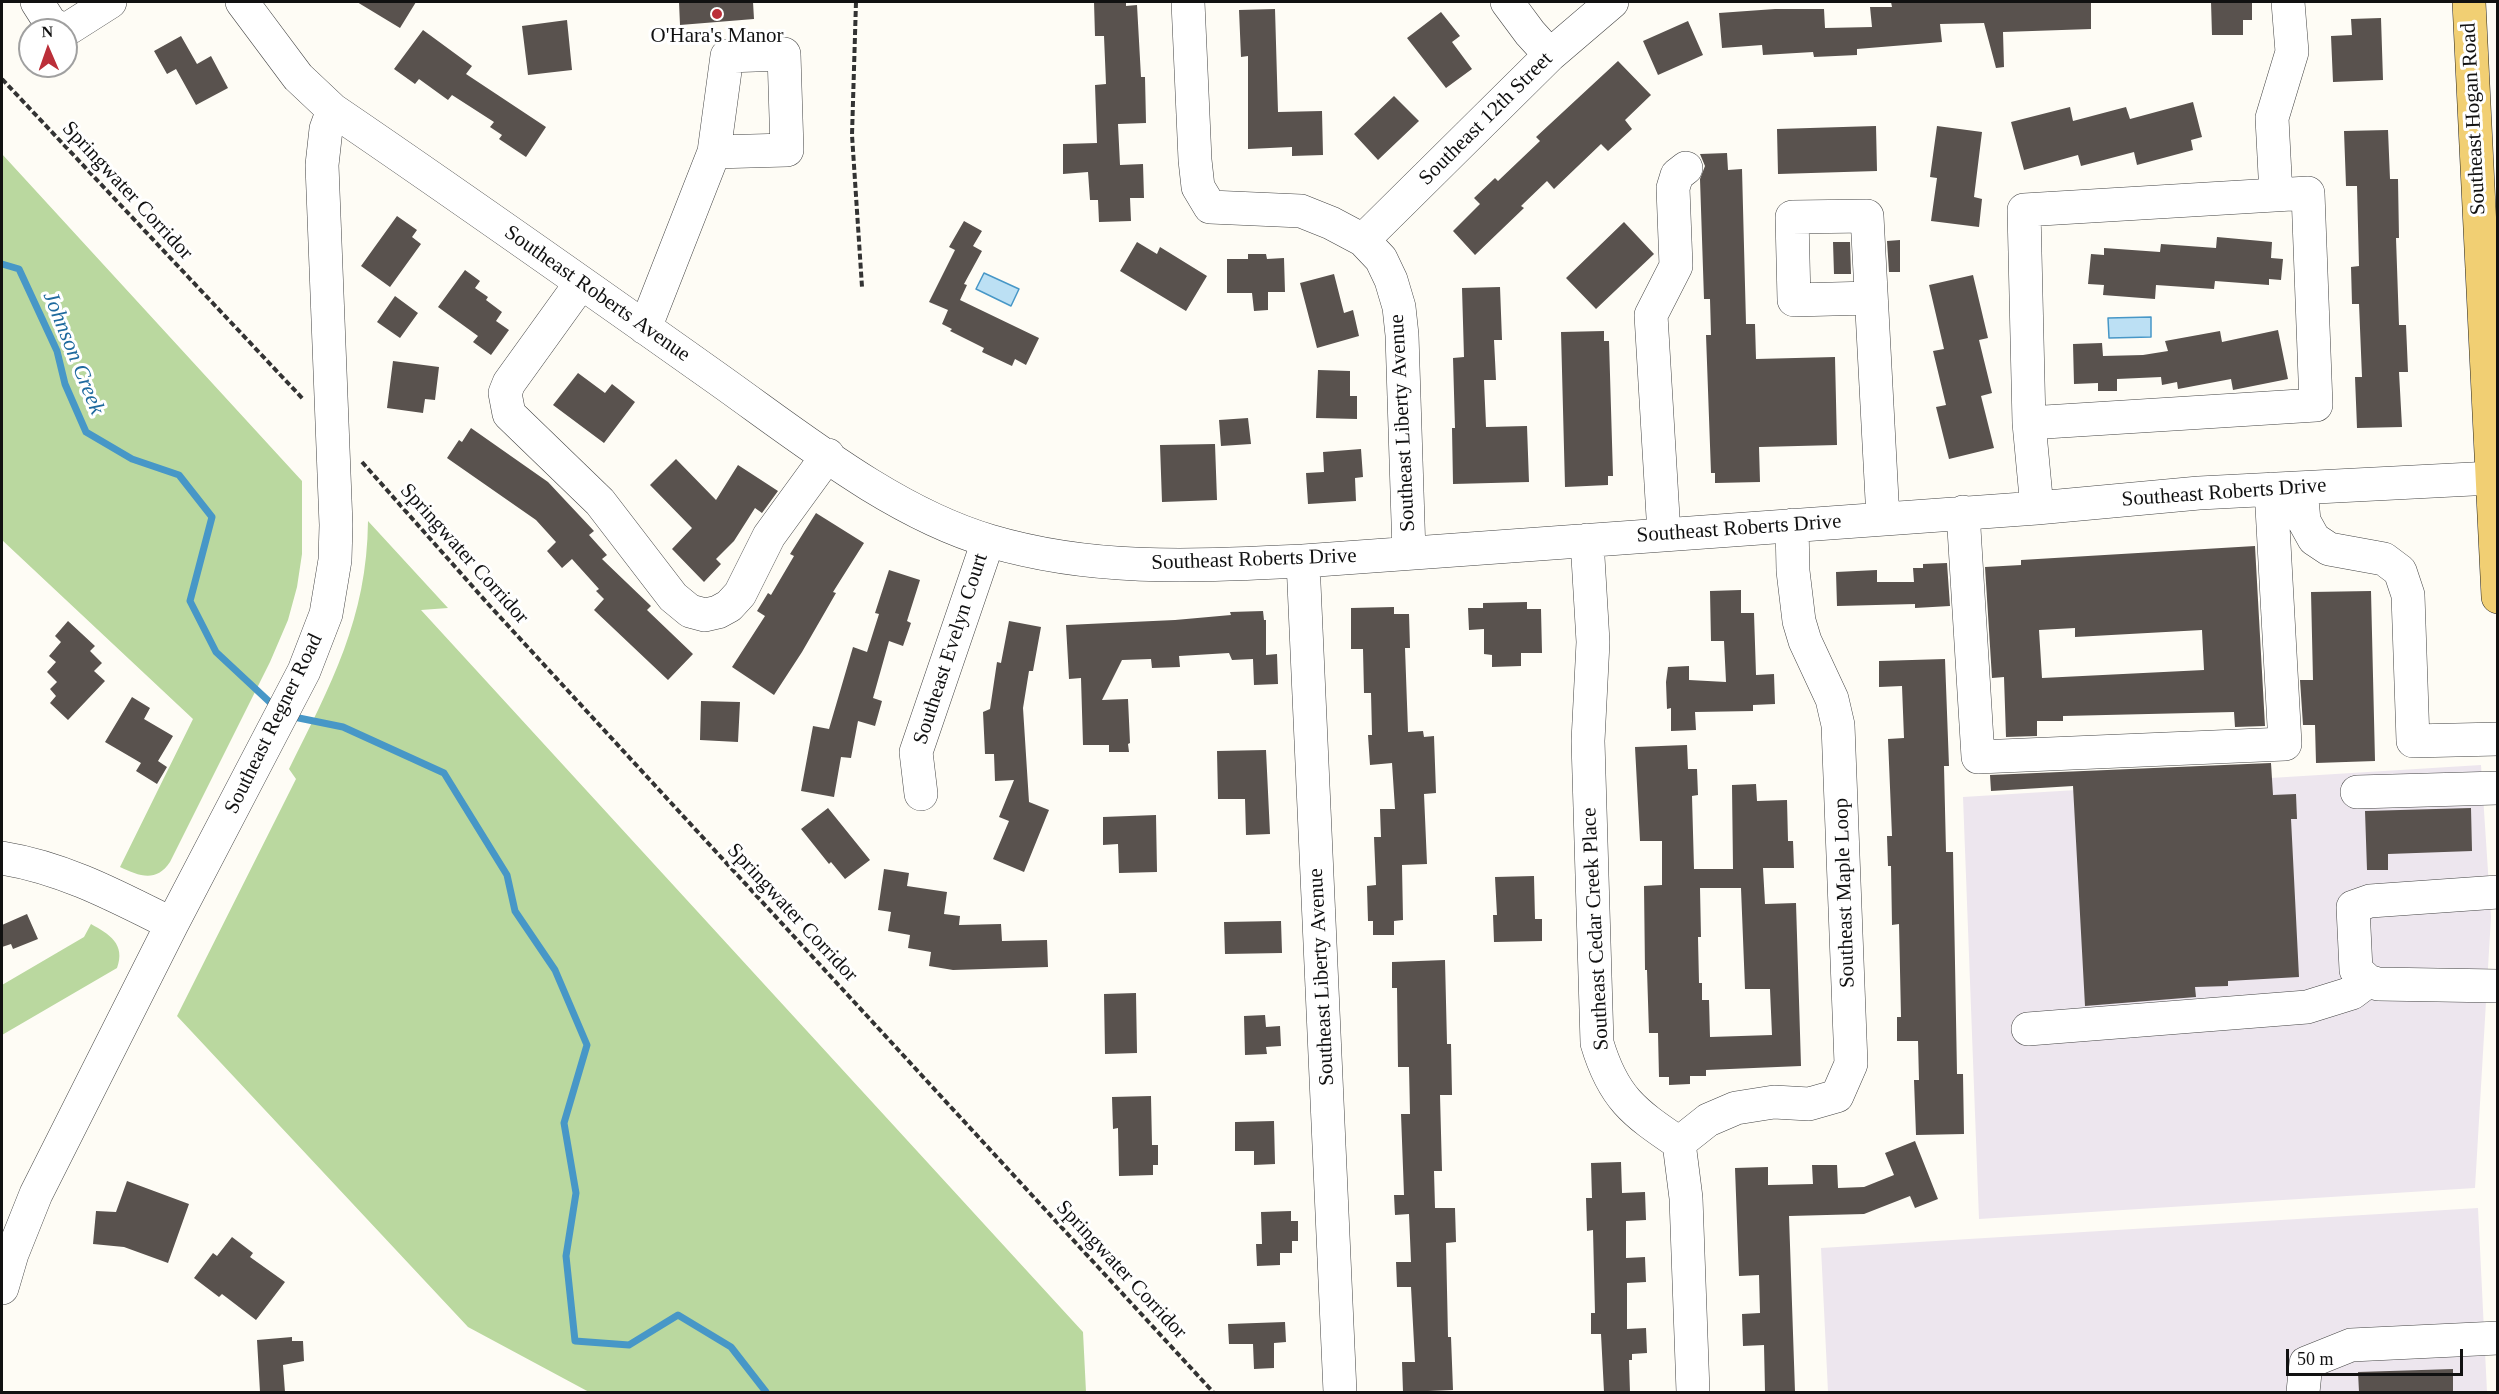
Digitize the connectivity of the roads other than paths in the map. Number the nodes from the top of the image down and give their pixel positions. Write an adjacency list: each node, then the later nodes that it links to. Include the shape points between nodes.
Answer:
1 (37, 2): 9 (street)
2 (110, 2): 10 (street)
3 (242, 2): 12 (street, Southeast Roberts Avenue, via 298,77)
4 (1188, 2): 16 (street, Southeast Liberty Avenue, via 1195,160 1198,187 1210,207 1301,211)
5 (1507, 2): 11 (street)
6 (1612, 2): 11 (street, Southeast 12th Street)
7 (2288, 2): 15 (street, via 2292,52 2272,118)
8 (2469, 2): 22 (main road, Southeast Hogan Road)
9 (47, 18)
10 (78, 22)
11 (1550, 55): 16 (street, Southeast 12th Street)
12 (333, 110): 17 (street, Southeast Roberts Avenue); 40 (street, Southeast Regner Road, via 322,145 335,560 326,614 304,671)
13 (714, 152): 19 (street)
14 (1686, 168): 28 (street, via 1677,175 1673,188 1676,266 1651,315)
15 (2276, 195): 20 (street, via 2024,210); 20 (street, via 2308,193 2316,405)
16 (1363, 240): 31 (street, Southeast Liberty Avenue, via 1381,260 1399,307)
17 (581, 284): 19 (street, Southeast Roberts Avenue); 21 (street, via 509,383 505,393 509,414 600,502 673,597 690,611 705,615 718,612 741,594 769,536)
18 (1871, 298): 26 (street)
19 (645, 328): 21 (street, Southeast Roberts Avenue)
20 (2029, 423): 24 (street)
21 (828, 456): 30 (street, Southeast Roberts Avenue, via 899,501)
22 (2495, 478): 23 (street, Southeast Roberts Drive); 33 (main road, Southeast Hogan Road)
23 (2286, 488): 24 (street, Southeast Roberts Drive); 25 (street, via 2285,744 1978,757); 34 (street, via 2314,540 2329,549 2384,559 2400,571 2408,595 2413,741)
24 (2037, 508): 25 (street, Southeast Roberts Drive)
25 (1963, 513): 26 (street, Southeast Roberts Drive)
26 (1883, 519): 27 (street, Southeast Roberts Drive)
27 (1792, 525): 28 (street, Southeast Roberts Drive); 44 (street, Southeast Maple Loop, via 1799,621 1832,699 1838,725 1851,1064 1837,1096 1809,1104 1774,1102 1736,1108 1708,1120)
28 (1664, 534): 29 (street, Southeast Roberts Drive)
29 (1587, 540): 31 (street, Southeast Roberts Drive); 44 (street, Southeast Cedar Creek Place, via 1593,642 1588,741 1597,1042 1606,1071 1620,1096)
30 (988, 541): 32 (street, Southeast Roberts Drive, via 1108,564 1209,566); 37 (street, Southeast Evelyn Court, via 916,752)
31 (1409, 553): 32 (street, Southeast Roberts Drive)
32 (1303, 561): 47 (street, Southeast Liberty Avenue)
33 (2498, 597)
34 (2498, 739)
35 (2498, 788): 36 (street)
36 (2357, 792)
37 (921, 794)
38 (2, 858): 40 (street, via 82,879)
39 (2498, 892): 41 (street, via 2355,905 2356,970)
40 (172, 924): 45 (street, Southeast Regner Road, via 36,1194)
41 (2368, 981): 42 (street); 43 (street, via 2352,993 2307,1007)
42 (2498, 986)
43 (2028, 1029)
44 (1679, 1143): 48 (street, via 1686,1198)
45 (2, 1288)
46 (2498, 1338): 49 (street, via 2350,1345 2306,1363)
47 (1340, 1392)
48 (1694, 1392)
49 (2303, 1392)

